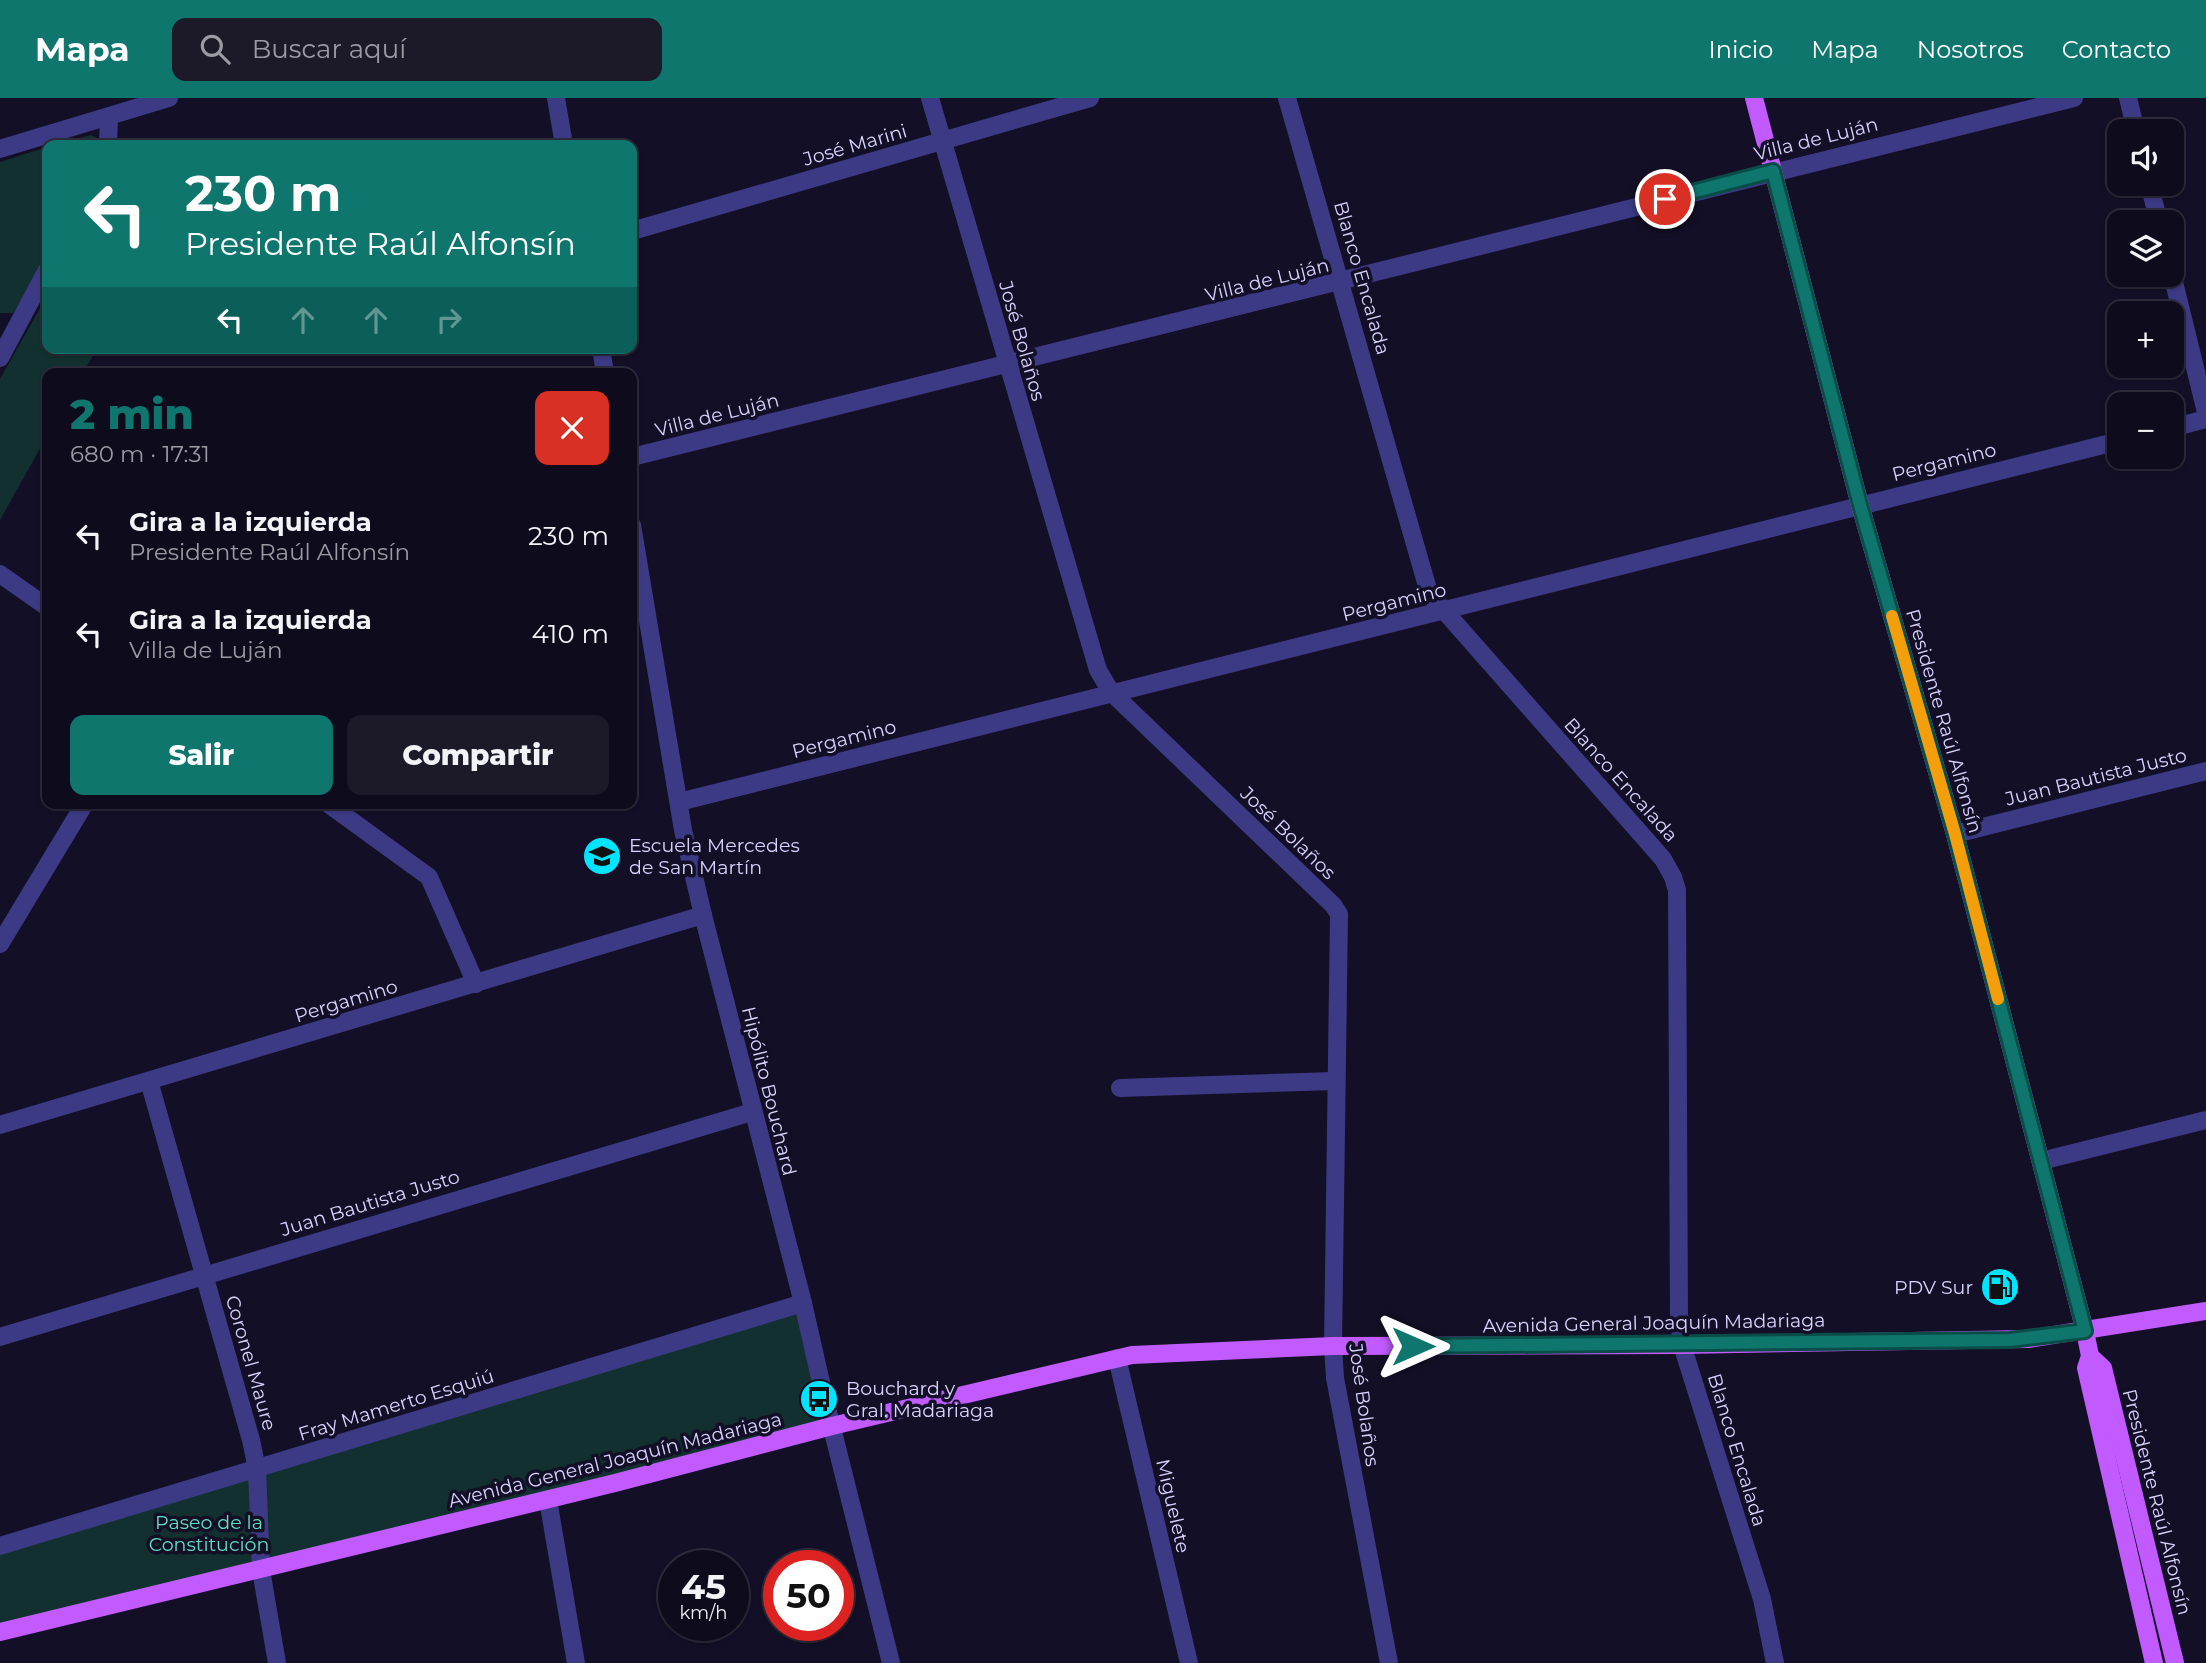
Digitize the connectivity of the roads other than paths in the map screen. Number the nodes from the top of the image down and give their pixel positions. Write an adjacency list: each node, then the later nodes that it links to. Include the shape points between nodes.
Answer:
1 (169, 98): 9 (street)
2 (556, 98): 13 (street)
3 (930, 98): 14 (street, José Bolaños)
4 (1090, 98): 14 (street, José Marini)
5 (1287, 98): 19 (street, Blanco Encalada)
6 (1754, 98): 16 (main road, Presidente Raúl Alfonsín)
7 (2074, 98): 16 (street, Villa de Luján)
8 (2128, 98): 11 (street)
9 (145, 102): 10 (street)
10 (109, 117): 12 (street); 15 (street)
11 (2133, 119)
12 (108, 140)
13 (564, 140)
14 (944, 142): 17 (street, José Marini); 24 (street, José Bolaños)
15 (0, 149)
16 (1773, 171): 19 (street, Villa de Luján); 30 (main road, Presidente Raúl Alfonsín)
17 (637, 230)
18 (42, 279): 22 (street)
19 (1342, 282): 24 (street, Villa de Luján); 34 (street, Blanco Encalada, via 1427,586)
20 (2175, 287): 25 (street)
21 (0, 319): 22 (street)
22 (16, 328): 23 (street)
23 (0, 358)
24 (1007, 366): 29 (street, Villa de Luján); 35 (street, José Bolaños, via 1098,670)
25 (2206, 412)
26 (2206, 419): 27 (street)
27 (2184, 425)
28 (2107, 444): 30 (street, Pergamino)
29 (637, 456)
30 (1860, 505): 34 (street, Pergamino); 40 (main road, Presidente Raúl Alfonsín)
31 (637, 554): 37 (street, Hipólito Bouchard)
32 (0, 574): 33 (street)
33 (42, 603)
34 (1443, 612): 35 (street, Pergamino); 56 (street, Blanco Encalada, via 1663,859 1673,877)
35 (1111, 692): 37 (street, Pergamino); 45 (street, José Bolaños, via 1339,914)
36 (2206, 771): 40 (street, Juan Bautista Justo)
37 (679, 802): 41 (street, Hipólito Bouchard)
38 (81, 809): 42 (street)
39 (335, 809): 43 (street, via 429,877)
40 (1955, 834): 50 (main road, Presidente Raúl Alfonsín)
41 (703, 915): 43 (street, Pergamino); 47 (street, Hipólito Bouchard)
42 (0, 944)
43 (476, 984): 44 (street, Pergamino)
44 (149, 1081): 49 (street, Pergamino); 51 (street, Coronel Maure)
45 (1335, 1081): 46 (street); 57 (street, José Bolaños)
46 (1120, 1088)
47 (752, 1112): 51 (street, Juan Bautista Justo); 52 (street, Hipólito Bouchard)
48 (2206, 1120): 50 (street)
49 (0, 1125)
50 (2041, 1161): 54 (main road, Presidente Raúl Alfonsín)
51 (205, 1274): 55 (street, Juan Bautista Justo); 61 (street, Coronel Maure)
52 (803, 1303): 60 (street, Hipólito Bouchard); 61 (street, Fray Mamerto Esquiú)
53 (2206, 1311): 54 (main road, Avenida General Joaquín Madariaga)
54 (2085, 1331): 56 (main road, Avenida General Joaquín Madariaga, via 2010,1340); 58 (main road, Presidente Raúl Alfonsín)
55 (0, 1336)
56 (1682, 1345): 57 (main road, Avenida General Joaquín Madariaga); 71 (street, Blanco Encalada, via 1762,1599)
57 (1333, 1346): 59 (main road, Avenida General Joaquín Madariaga); 70 (street, José Bolaños, via 1335,1378)
58 (2090, 1356): 72 (main road, Presidente Raúl Alfonsín, via 2086,1368); 73 (main road, Presidente Raúl Alfonsín, via 2103,1368)
59 (1117, 1358): 60 (main road, Avenida General Joaquín Madariaga); 69 (street, Miguelete)
60 (832, 1426): 62 (main road, Avenida General Joaquín Madariaga); 68 (street, Hipólito Bouchard)
61 (257, 1469): 63 (street, Fray Mamerto Esquiú); 64 (street, Coronel Maure)
62 (548, 1500): 64 (main road, Avenida General Joaquín Madariaga); 67 (street)
63 (0, 1546)
64 (261, 1570): 65 (main road, Avenida General Joaquín Madariaga); 66 (street, Coronel Maure)
65 (0, 1632)
66 (277, 1663)
67 (576, 1663)
68 (891, 1663)
69 (1189, 1663)
70 (1389, 1663)
71 (1775, 1663)
72 (2154, 1663)
73 (2175, 1663)

